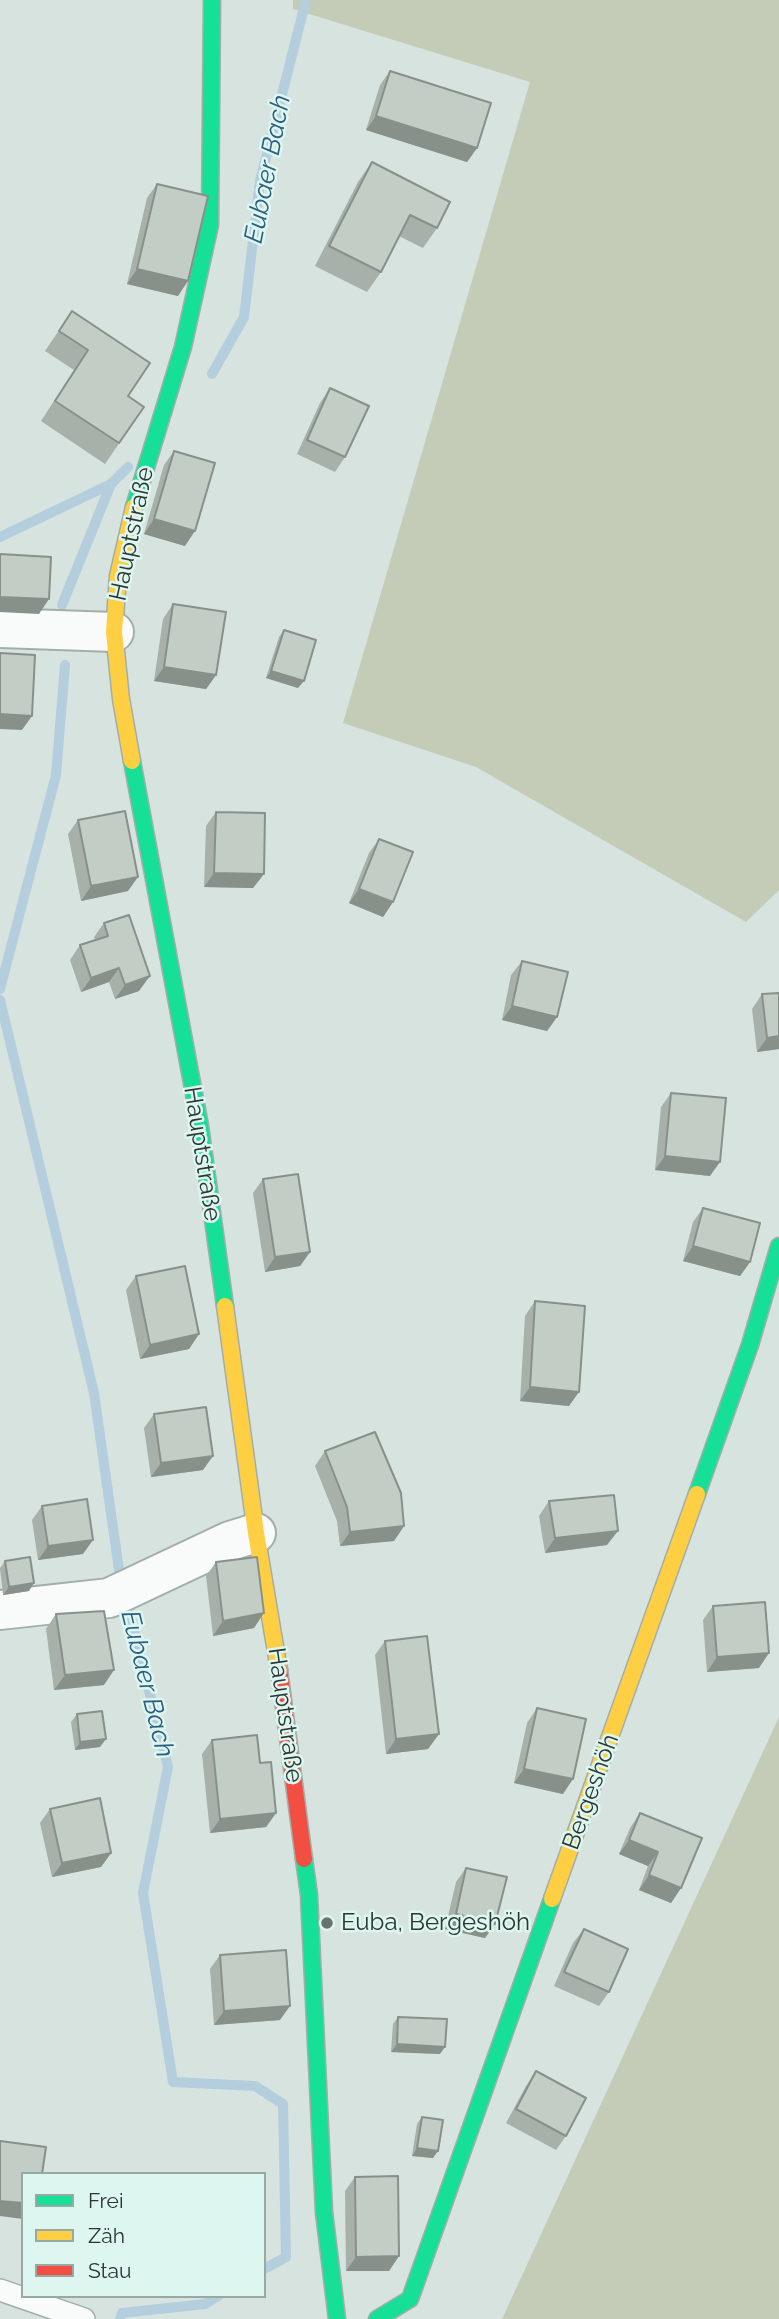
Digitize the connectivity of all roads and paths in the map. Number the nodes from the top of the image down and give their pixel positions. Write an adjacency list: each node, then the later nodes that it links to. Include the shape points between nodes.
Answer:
1 (212, 0): 3 (street, Hauptstraße, via 210,225 183,347 136,499 118,576)
2 (0, 628): 3 (street)
3 (114, 632): 5 (street, Hauptstraße, via 121,699 200,1126)
4 (779, 1246): 12 (street, Bergeshöh, via 745,1358 410,2298)
5 (256, 1534): 6 (street, via 230,1541 109,1598); 11 (street, Hauptstraße, via 309,1895 324,2212)
6 (0, 1610)
7 (0, 2290): 8 (lane)
8 (21, 2297)
9 (23, 2298): 10 (lane)
10 (84, 2319)
11 (337, 2319)
12 (377, 2319)

